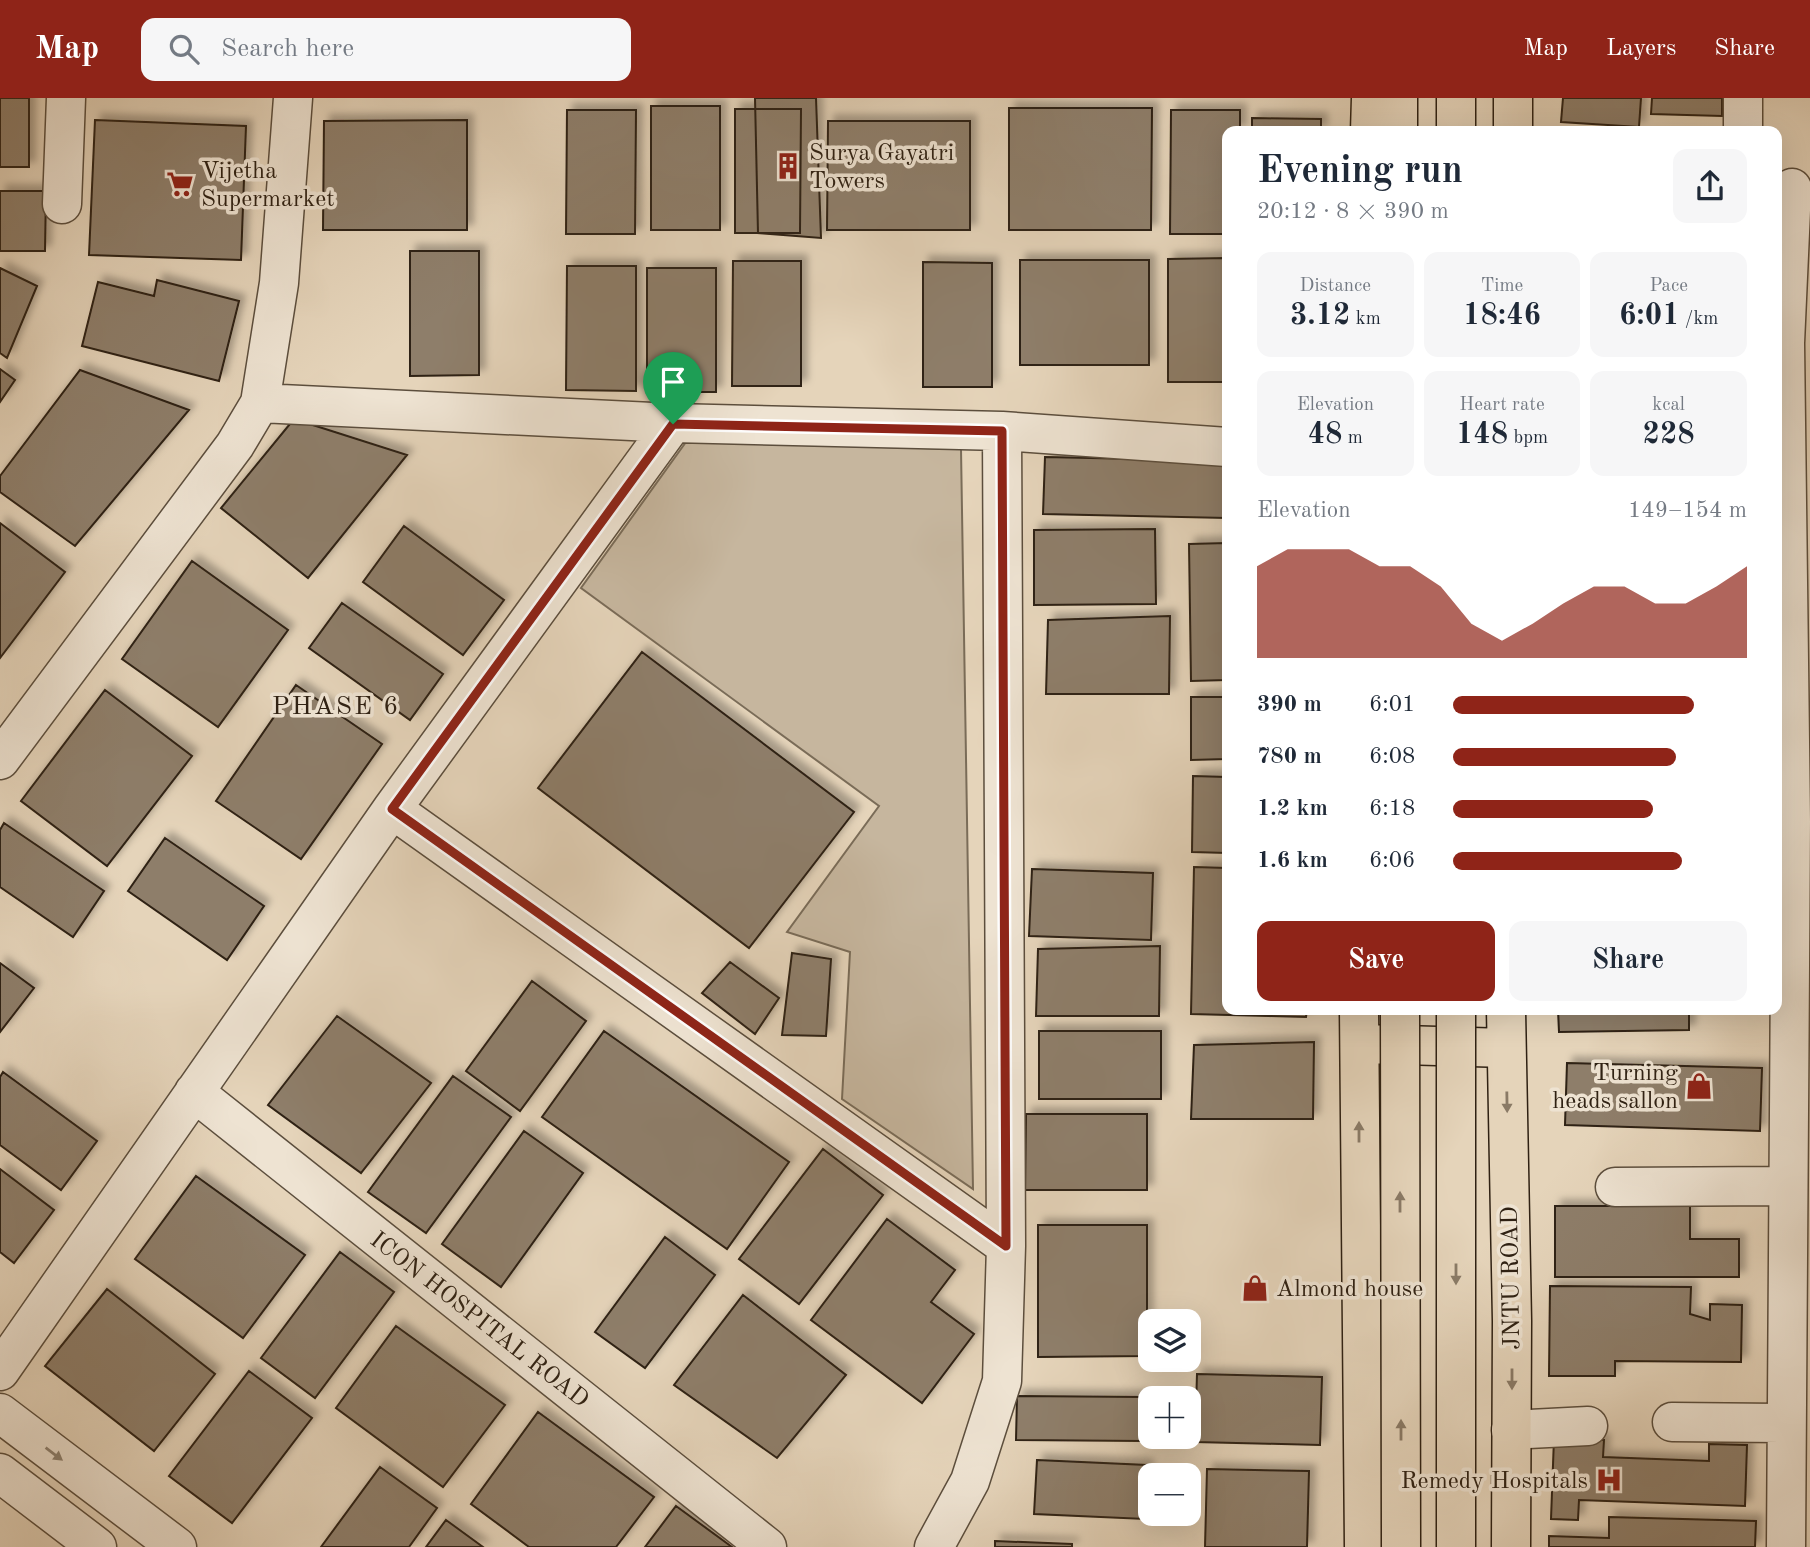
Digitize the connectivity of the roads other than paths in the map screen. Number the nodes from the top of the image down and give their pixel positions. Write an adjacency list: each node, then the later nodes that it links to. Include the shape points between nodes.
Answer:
1 (66, 98): 14 (street)
2 (293, 98): 16 (street, via 279,283)
3 (1371, 98): 8 (main road)
4 (1398, 98): 9 (main road)
5 (1456, 98): 10 (main road)
6 (1513, 98): 11 (main road)
7 (1743, 98): 12 (street)
8 (1370, 126)
9 (1398, 126)
10 (1456, 126)
11 (1513, 126)
12 (1743, 126)
13 (1793, 187): 15 (street)
14 (62, 204)
15 (1790, 343): 20 (street)
16 (260, 403): 17 (street); 24 (street, via 236,444)
17 (673, 424): 18 (street); 25 (street)
18 (1002, 431): 19 (street); 37 (street)
19 (1222, 447)
20 (1798, 459): 21 (street)
21 (1782, 572)
22 (1782, 585): 23 (street)
23 (1799, 685): 26 (street)
24 (0, 760)
25 (392, 809): 33 (street); 37 (street)
26 (1783, 821): 27 (street)
27 (1782, 982): 34 (street)
28 (1400, 1015): 52 (main road, one-way to 28, bridge)
29 (1456, 1015): 53 (main road, one-way to 53, bridge)
30 (1506, 1015): 32 (main road, JNTU ROAD)
31 (1359, 1027): 32 (main road); 51 (main road, one-way to 31)
32 (1506, 1048): 44 (main road, JNTU ROAD, one-way to 44)
33 (194, 1092): 39 (street); 49 (street, ICON HOSPITAL ROAD)
34 (1799, 1095): 35 (street)
35 (1786, 1186): 36 (street); 38 (street)
36 (1615, 1188)
37 (1006, 1246): 50 (street, via 1002,1381 970,1481)
38 (1798, 1297): 42 (street)
39 (0, 1371)
40 (0, 1413): 48 (street, one-way to 48)
41 (1672, 1422): 42 (street)
42 (1786, 1423): 46 (street)
43 (1588, 1426): 44 (street)
44 (1511, 1430): 54 (main road, JNTU ROAD)
45 (0, 1473): 47 (street)
46 (1798, 1506): 55 (street)
47 (97, 1547)
48 (177, 1547)
49 (766, 1547)
50 (934, 1547)
51 (1364, 1547)
52 (1401, 1547)
53 (1456, 1547)
54 (1511, 1547)
55 (1786, 1547)

